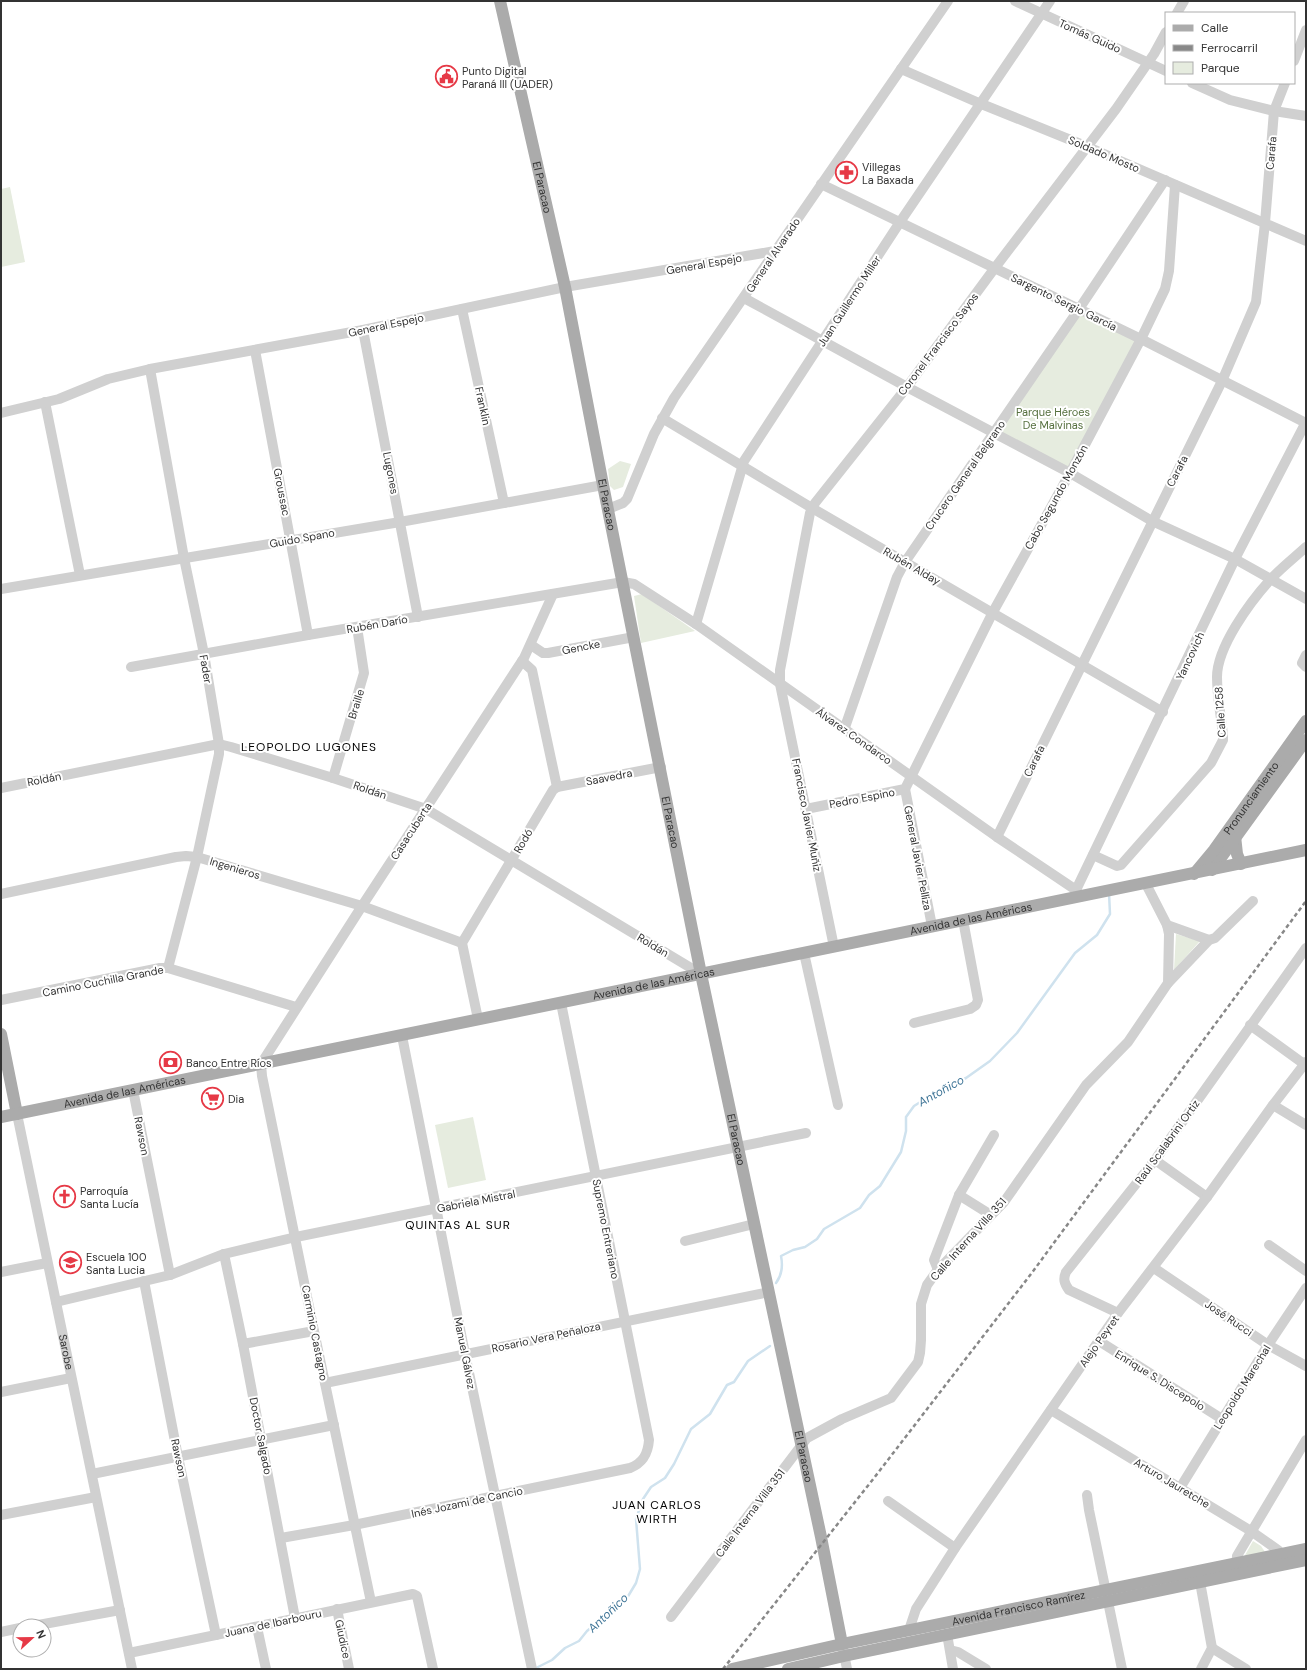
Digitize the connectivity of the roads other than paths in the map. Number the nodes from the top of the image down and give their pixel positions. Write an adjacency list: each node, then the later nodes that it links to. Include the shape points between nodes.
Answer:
1 (500, 1): 28 (main road, El Paracao)
2 (948, 1): 12 (street, General Alvarado)
3 (1015, 1): 7 (street, Tomás Guido)
4 (1050, 1): 7 (street, Juan Guillermo Miller)
5 (1184, 1): 6 (street)
6 (1178, 12)
7 (1040, 14): 11 (street, Tomás Guido); 16 (street, Juan Guillermo Miller)
8 (1306, 30): 10 (street)
9 (1165, 34): 11 (street, Coronel Francisco Sayos)
10 (1295, 58)
11 (1148, 62): 13 (street, Tomás Guido); 19 (street, Coronel Francisco Sayos)
12 (901, 69): 16 (street, Soldado Mosto); 21 (street, General Alvarado)
13 (1165, 70)
14 (1194, 84): 17 (street, via 1230,100)
15 (1285, 84): 17 (street, Carafa)
16 (980, 103): 19 (street, Soldado Mosto); 23 (street, Juan Guillermo Miller)
17 (1274, 111): 18 (street); 24 (street, Carafa)
18 (1306, 116)
19 (1088, 147): 20 (street, Soldado Mosto); 27 (street, Coronel Francisco Sayos)
20 (1165, 180): 22 (street, Soldado Mosto); 31 (street, Crucero General Belgrano)
21 (821, 184): 23 (street, Sargento Sergio García); 26 (street, General Alvarado)
22 (1175, 185): 24 (street, Soldado Mosto); 33 (street, Cabo Segundo Monzón, via 1168,280)
23 (900, 222): 27 (street, Sargento Sergio García); 34 (street, Juan Guillermo Miller)
24 (1265, 223): 25 (street, Soldado Mosto); 37 (street, Carafa, via 1256,302)
25 (1306, 241)
26 (775, 251): 28 (street, General Espejo); 29 (street, General Alvarado)
27 (994, 268): 31 (street, Sargento Sergio García); 38 (street, Coronel Francisco Sayos)
28 (565, 287): 30 (street, General Espejo); 46 (main road, El Paracao)
29 (744, 298): 34 (street); 41 (street, General Alvarado)
30 (462, 309): 32 (street, General Espejo); 47 (street, Franklin)
31 (1079, 309): 33 (street, Sargento Sergio García); 43 (street, Crucero General Belgrano)
32 (363, 330): 35 (street, General Espejo); 51 (street, Lugones)
33 (1141, 339): 37 (street, Sargento Sergio García); 45 (street, Cabo Segundo Monzón)
34 (823, 341): 38 (street); 44 (street, Juan Guillermo Miller)
35 (255, 350): 36 (street, General Espejo); 52 (street, Groussac)
36 (150, 369): 39 (street, General Espejo, via 108,379); 54 (street, Fader)
37 (1222, 381): 42 (street, Sargento Sergio García); 50 (street, Carafa)
38 (907, 387): 43 (street); 48 (street, Coronel Francisco Sayos)
39 (45, 402): 40 (street, General Espejo); 57 (street)
40 (1, 413)
41 (662, 418): 44 (street, Rubén Alday); 49 (street, General Alvarado, via 627,499)
42 (1306, 423): 55 (street, Yancovich)
43 (994, 432): 45 (street); 56 (street, Crucero General Belgrano)
44 (741, 466): 48 (street, Rubén Alday); 65 (street, Juan Guillermo Miller)
45 (1070, 473): 50 (street); 63 (street, Cabo Segundo Monzón)
46 (603, 485): 47 (street, Guido Spano); 49 (main road, El Paracao)
47 (504, 503): 51 (street, Guido Spano)
48 (812, 508): 56 (street, Rubén Alday); 76 (street, Coronel Francisco Sayos, via 780,670)
49 (608, 509): 59 (main road, El Paracao)
50 (1152, 521): 55 (street); 73 (street, Carafa)
51 (400, 522): 52 (street, Guido Spano); 64 (street, Lugones)
52 (291, 540): 54 (street, Guido Spano); 67 (street, Groussac)
53 (1306, 547): 58 (street, Calle 1258)
54 (184, 558): 57 (street, Guido Spano); 70 (street, Fader)
55 (1235, 559): 58 (street); 77 (street, Yancovich)
56 (905, 562): 63 (street, Rubén Alday); 79 (street, Crucero General Belgrano, via 897,577)
57 (80, 575): 60 (street, Guido Spano)
58 (1270, 579): 62 (street); 93 (street, Calle 1258, via 1232,632 1220,660 1217,677 1224,735 1214,758 1121,865 1117,866)
59 (623, 582): 61 (street, Rubén Darío); 65 (street, Álvarez Condarco, via 634,584); 68 (main road, El Paracao)
60 (1, 589)
61 (553, 594): 64 (street, Rubén Darío); 69 (street, Casacuberta)
62 (1306, 599)
63 (993, 612): 73 (street, Rubén Alday); 83 (street, Cabo Segundo Monzón)
64 (418, 617): 66 (street, Rubén Darío)
65 (696, 624): 76 (street, Álvarez Condarco)
66 (357, 627): 67 (street, Rubén Darío); 84 (street, Braille, via 364,673)
67 (308, 635): 70 (street, Rubén Darío)
68 (634, 637): 69 (street, Gencke, via 548,653 543,653); 82 (main road, El Paracao)
69 (531, 645): 72 (street, Casacuberta)
70 (204, 654): 74 (street, Rubén Darío); 81 (street, Fader)
71 (1306, 656): 75 (street, via 1302,663)
72 (522, 661): 85 (street, via 532,670); 89 (street, Casacuberta)
73 (1082, 665): 77 (street, Rubén Alday); 91 (street, Carafa)
74 (131, 667)
75 (1306, 667)
76 (780, 684): 79 (street, Álvarez Condarco); 88 (street, Francisco Javier Muñiz)
77 (1163, 712): 93 (street, Yancovich)
78 (1306, 721): 98 (main road, Pronunciamiento)
79 (844, 730): 83 (street, Álvarez Condarco)
80 (1306, 740): 90 (main road, Pronunciamiento)
81 (219, 744): 84 (street, Roldán); 86 (street, Roldán); 94 (street, Fader)
82 (661, 767): 85 (street, Saavedra); 113 (main road, El Paracao)
83 (910, 776): 87 (street, Pedro Espino); 91 (street, Álvarez Condarco)
84 (333, 778): 89 (street, Roldán)
85 (557, 787): 95 (street, Rodó)
86 (1, 788)
87 (905, 789): 88 (street, Pedro Espino); 106 (street, General Javier Pelliza)
88 (806, 809): 109 (street, Francisco Javier Muñiz)
89 (426, 810): 95 (street, Roldán); 103 (street, Casacuberta)
90 (1235, 836): 96 (main road); 97 (main road, Pronunciamiento)
91 (997, 837): 101 (street, Álvarez Condarco)
92 (1306, 850): 96 (main road, Avenida de las Américas)
93 (1093, 855): 101 (street, Yancovich)
94 (197, 857): 100 (street, Ingenieros, via 176,857); 103 (street, Ingenieros); 112 (street, Fader)
95 (511, 861): 108 (street, Rodó); 113 (street, Roldán)
96 (1240, 864): 97 (main road, Avenida de las Américas)
97 (1212, 870): 98 (main road, Avenida de las Américas)
98 (1194, 874): 99 (main road, Avenida de las Américas)
99 (1146, 884): 101 (main road, Avenida de las Américas); 105 (street)
100 (1, 894)
101 (1078, 894): 104 (main road, Avenida de las Américas)
102 (1253, 901): 107 (street, Calle Interna Villa 351, via 1215,938)
103 (362, 906): 108 (street, Ingenieros); 117 (street, Casacuberta)
104 (963, 920): 106 (main road, Avenida de las Américas); 119 (street, via 978,1000 976,1005 970,1009)
105 (1167, 925): 107 (street); 114 (street)
106 (932, 926): 109 (main road, Avenida de las Américas)
107 (1209, 940): 114 (street, Calle Interna Villa 351)
108 (462, 943): 118 (street)
109 (834, 947): 111 (main road, Avenida de las Américas)
110 (1306, 948): 120 (street, Raúl Scalabrini Ortiz)
111 (804, 953): 113 (main road, Avenida de las Américas); 126 (street)
112 (168, 968): 115 (street, Camino Cuchilla Grande); 117 (street, Camino Cuchilla Grande)
113 (702, 974): 116 (main road, Avenida de las Américas); 133 (main road, El Paracao)
114 (1168, 983): 139 (street, Calle Interna Villa 351, via 1128,1042 1086,1086 1004,1202)
115 (1, 1000)
116 (561, 1003): 118 (main road, Avenida de las Américas); 135 (street, Supremo Entreriano)
117 (296, 1007): 124 (street, Casacuberta)
118 (478, 1019): 122 (main road, Avenida de las Américas)
119 (914, 1023)
120 (1250, 1025): 123 (street); 134 (street, Raúl Scalabrini Ortiz)
121 (1, 1034): 128 (main road, Sarobe)
122 (402, 1036): 124 (main road, Avenida de las Américas); 138 (street, Manuel Gálvez)
123 (1305, 1063): 127 (street, Alejo Peyret)
124 (261, 1064): 125 (main road, Avenida de las Américas); 141 (street, Carminio Castagno)
125 (133, 1090): 128 (main road, Avenida de las Américas); 150 (street, Rawson)
126 (838, 1105)
127 (1273, 1105): 130 (street); 137 (street, Alejo Peyret)
128 (17, 1114): 129 (main road, Avenida de las Américas); 145 (street, Sarobe)
129 (1, 1117)
130 (1306, 1125)
131 (806, 1133): 133 (street, Gabriela Mistral)
132 (994, 1135): 136 (street)
133 (738, 1148): 135 (street, Gabriela Mistral); 140 (main road, El Paracao)
134 (1155, 1160): 137 (street); 155 (street, Raúl Scalabrini Ortiz, via 1064,1277 1069,1290)
135 (595, 1177): 138 (street, Gabriela Mistral); 156 (street, Supremo Entreriano)
136 (959, 1195): 139 (street); 147 (street, via 934,1260)
137 (1207, 1197): 146 (street, Alejo Peyret)
138 (437, 1209): 141 (street, Gabriela Mistral); 161 (street, Manuel Gálvez)
139 (991, 1215): 147 (street, Calle Interna Villa 351)
140 (754, 1224): 142 (street); 153 (main road, El Paracao)
141 (296, 1237): 144 (street, Gabriela Mistral); 157 (street, Carminio Castagno)
142 (685, 1240)
143 (1269, 1245): 148 (street)
144 (224, 1254): 150 (street, Gabriela Mistral); 159 (street, Doctor Salgado)
145 (48, 1263): 149 (street); 154 (street, Sarobe)
146 (1154, 1268): 155 (street, Alejo Peyret); 160 (street, José Rucci)
147 (938, 1270): 171 (street, Calle Interna Villa 351, via 927,1285 921,1304 918,1362 896,1393 891,1398 842,1418 806,1438)
148 (1306, 1271)
149 (1, 1272)
150 (170, 1275): 151 (street, Gabriela Mistral)
151 (144, 1281): 154 (street, Gabriela Mistral); 173 (street, Rawson)
152 (1306, 1288): 160 (street, Leopoldo Marechal)
153 (768, 1292): 156 (street, Rosario Vera Peñaloza); 171 (main road, El Paracao)
154 (56, 1302): 163 (street, Sarobe)
155 (1118, 1314): 158 (street, Alejo Peyret)
156 (624, 1320): 161 (street, Rosario Vera Peñaloza); 172 (street, Supremo Entreriano, via 649,1440)
157 (314, 1331): 159 (street); 164 (street, Carminio Castagno)
158 (1099, 1342): 166 (street, Alejo Peyret); 167 (street, Enrique S. Discepolo)
159 (243, 1344): 169 (street, Doctor Salgado)
160 (1268, 1344): 162 (street, José Rucci); 167 (street, Leopoldo Marechal)
161 (465, 1354): 164 (street, Rosario Vera Peñaloza); 177 (street, Manuel Gálvez)
162 (1306, 1366)
163 (71, 1378): 165 (street); 174 (street, Sarobe)
164 (324, 1383): 168 (street, Carminio Castagno)
165 (1, 1392)
166 (1051, 1410): 175 (street, Arturo Jauretche); 184 (street, Alejo Peyret)
167 (1222, 1419): 175 (street, Leopoldo Marechal)
168 (334, 1425): 169 (street); 181 (street, Carminio Castagno)
169 (261, 1440): 173 (street); 183 (street, Doctor Salgado)
170 (1306, 1440): 182 (street)
171 (801, 1446): 194 (street, Calle Interna Villa 351); 203 (main road, El Paracao)
172 (647, 1454): 177 (street, Inés Jozami de Cancio, via 638,1466)
173 (178, 1456): 174 (street); 202 (street, Rawson)
174 (92, 1474): 178 (street, Sarobe)
175 (1180, 1488): 182 (street, Arturo Jauretche)
176 (1088, 1495): 190 (street)
177 (495, 1496): 181 (street, Inés Jozami de Cancio); 212 (street, Manuel Gálvez)
178 (96, 1497): 180 (street); 193 (street, Sarobe)
179 (888, 1501): 184 (street)
180 (1, 1515)
181 (354, 1525): 183 (street, Inés Jozami de Cancio); 191 (street, Carminio Castagno)
182 (1251, 1531): 186 (street, Arturo Jauretche, via 1270,1544); 188 (street, via 1237,1556)
183 (281, 1538): 195 (street, Doctor Salgado)
184 (955, 1548): 199 (street, Alejo Peyret, via 916,1609)
185 (1306, 1549): 186 (main road, Avenida Francisco Ramírez)
186 (1282, 1559): 187 (main road, Avenida Francisco Ramírez); 188 (main road, Avenida Francisco Ramírez)
187 (1306, 1560)
188 (1236, 1569): 189 (main road, Avenida Francisco Ramírez); 190 (main road, Avenida Francisco Ramírez)
189 (1200, 1582): 190 (main road, Avenida Francisco Ramírez); 204 (street)
190 (1107, 1596): 199 (main road, Avenida Francisco Ramírez); 201 (main road, Avenida Francisco Ramírez); 218 (street)
191 (371, 1602): 192 (street, Juana de Ibarbouru); 211 (street, Juana de Ibarbouru, via 412,1594 417,1596)
192 (337, 1609): 195 (street, Juana de Ibarbouru); 210 (street, Giudice)
193 (120, 1610): 196 (street); 206 (street, Sarobe)
194 (672, 1617)
195 (295, 1618): 197 (street, Juana de Ibarbouru)
196 (52, 1623)
197 (257, 1627): 202 (street, Juana de Ibarbouru); 209 (street)
198 (12, 1630): 200 (street)
199 (909, 1630): 203 (main road, Avenida Francisco Ramírez)
200 (1, 1632)
201 (947, 1634): 205 (street); 207 (main road, Avenida Francisco Ramírez)
202 (216, 1635): 206 (street, Juana de Ibarbouru)
203 (842, 1644): 207 (street); 213 (main road, Avenida Francisco Ramírez)
204 (1212, 1648): 219 (street); 220 (street)
205 (950, 1650): 216 (street); 217 (street)
206 (129, 1653): 208 (street, Sarobe)
207 (844, 1656): 214 (main road, Avenida Francisco Ramírez); 215 (street)
208 (132, 1669)
209 (266, 1669)
210 (349, 1669)
211 (433, 1669)
212 (532, 1669)
213 (732, 1669)
214 (788, 1669)
215 (847, 1669)
216 (953, 1669)
217 (986, 1669)
218 (1122, 1669)
219 (1201, 1669)
220 (1246, 1669)

